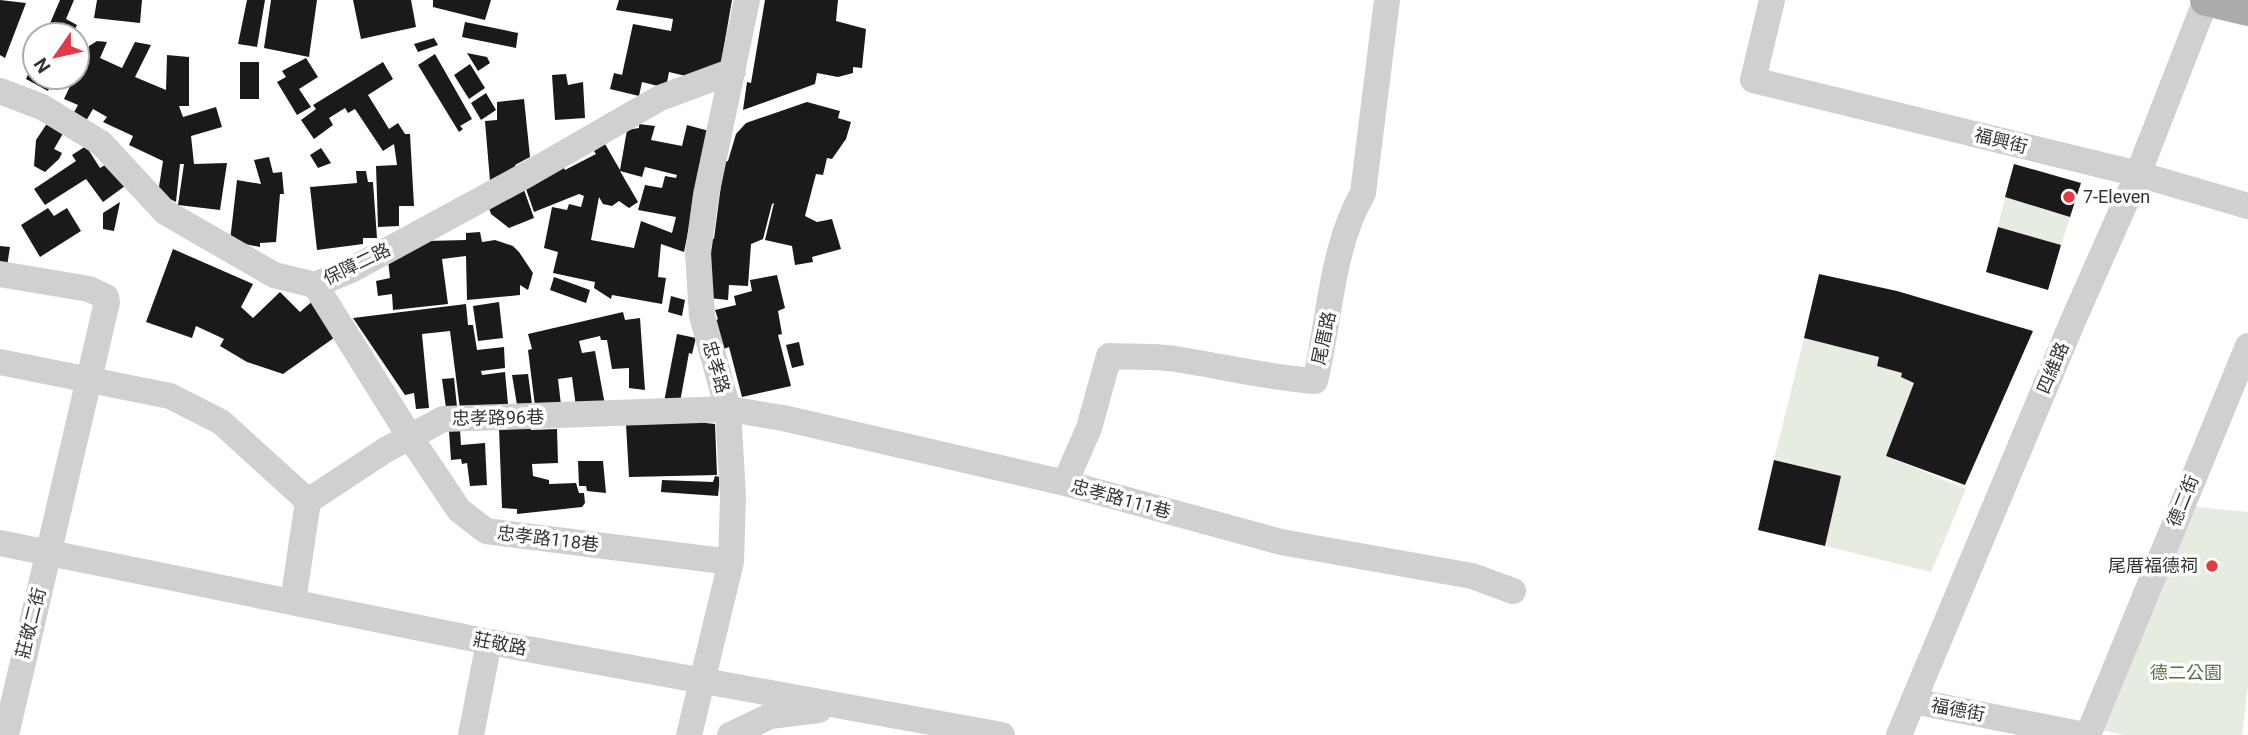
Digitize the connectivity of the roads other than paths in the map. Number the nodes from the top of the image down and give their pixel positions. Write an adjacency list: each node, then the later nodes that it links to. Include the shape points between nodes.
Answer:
1 (747, 0): 6 (street, 忠孝路)
2 (1387, 0): 17 (street, 尾厝路, via 1363,193 1350,215 1315,381 1270,378 1171,358 1109,356 1089,429)
3 (1772, 0): 8 (street, 福興街, via 1753,80)
4 (2206, 0): 5 (main road); 8 (street, 四維路)
5 (2248, 10)
6 (733, 71): 11 (street, 保障二路, via 660,98 351,270); 15 (street, 忠孝路, via 698,253 702,316)
7 (0, 91): 11 (street, 保障二路, via 42,107 101,143 165,212 274,275)
8 (2138, 174): 9 (street, 福興街); 26 (street, 四維路)
9 (2248, 206)
10 (0, 275): 14 (street, 莊敬二街, via 89,289 106,297)
11 (315, 285): 16 (street)
12 (2248, 346): 34 (street, 德二街)
13 (0, 362): 14 (street)
14 (91, 379): 18 (street, via 170,396 221,422); 20 (street, 莊敬二街)
15 (728, 409): 16 (street, 忠孝路96巷, via 443,419); 17 (street, 忠孝路111巷); 21 (street, 忠孝路)
16 (410, 437): 18 (street, 忠孝路96巷); 21 (street, 忠孝路118巷, via 459,510 486,531)
17 (1065, 483): 22 (street, 忠孝路111巷, via 1281,542 1472,576)
18 (308, 501): 23 (street)
19 (0, 543): 20 (street, 莊敬路)
20 (49, 552): 23 (street, 莊敬路); 28 (street, 莊敬二街)
21 (731, 562): 25 (street, 忠孝路)
22 (1513, 591)
23 (293, 602): 24 (street, 莊敬路)
24 (489, 642): 25 (street, 莊敬路); 29 (street)
25 (701, 682): 27 (street, 莊敬路); 30 (street, 忠孝路)
26 (1913, 701): 33 (street, 四維路); 34 (street, 福德街)
27 (850, 706): 31 (street, via 770,716); 32 (street, 莊敬路)
28 (5, 720)
29 (471, 735)
30 (688, 735)
31 (730, 735)
32 (1002, 735)
33 (1899, 735)
34 (2087, 735)

